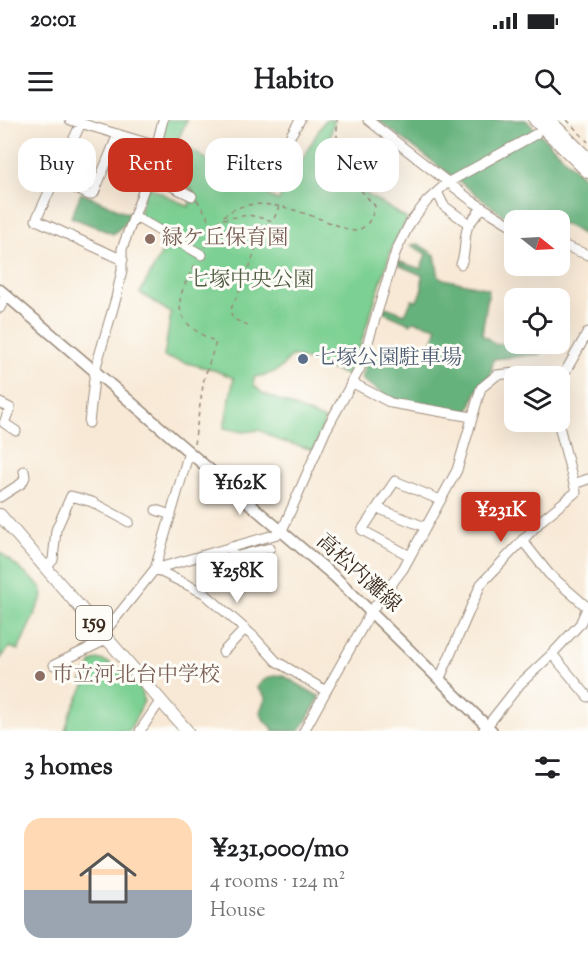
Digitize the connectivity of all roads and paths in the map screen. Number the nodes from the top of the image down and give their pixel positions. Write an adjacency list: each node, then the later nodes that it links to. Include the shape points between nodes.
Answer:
1 (70, 120): 8 (street)
2 (163, 120): 13 (street)
3 (300, 120): 14 (street)
4 (337, 120): 25 (path, via 337,154 347,174 375,206 368,224 353,231)
5 (368, 120): 18 (street)
6 (535, 120): 17 (highway)
7 (559, 120): 15 (path); 16 (highway)
8 (81, 123): 9 (street); 11 (street)
9 (118, 134): 12 (street); 19 (street)
10 (536, 134): 18 (street)
11 (74, 138)
12 (131, 138)
13 (159, 138)
14 (289, 138)
15 (588, 142)
16 (588, 159)
17 (588, 172)
18 (447, 183): 23 (street); 26 (street)
19 (96, 188)
20 (49, 192): 36 (street, via 36,220)
21 (142, 192): 27 (street)
22 (184, 192): 24 (street)
23 (437, 192): 31 (street, via 444,206); 45 (street, via 410,223 396,251 360,368)
24 (192, 196): 32 (path, via 207,216)
25 (279, 207): 28 (path, via 249,203); 29 (path)
26 (482, 208): 30 (street); 31 (street)
27 (134, 216): 34 (street); 36 (street, via 122,249)
28 (222, 219): 29 (path, via 249,215); 32 (path)
29 (273, 221): 40 (path, via 257,244 230,310 233,319)
30 (504, 221)
31 (469, 224): 37 (street)
32 (210, 231): 34 (path)
33 (570, 248): 35 (street)
34 (202, 255): 51 (path, via 181,288 179,302 182,318 195,332 216,342 204,379 197,432)
35 (588, 255)
36 (123, 260): 43 (street)
37 (461, 264)
38 (3, 292): 39 (street); 43 (main road, 高松内灘線)
39 (0, 308)
40 (248, 325)
41 (588, 332): 42 (street)
42 (568, 366)
43 (95, 370): 48 (street); 51 (main road, 高松内灘線)
44 (504, 374): 47 (street, via 481,388)
45 (351, 382): 47 (street, via 391,403); 63 (street)
46 (0, 403): 49 (street, via 10,408 4,423)
47 (472, 417): 56 (street, via 457,470)
48 (89, 423)
49 (16, 431)
50 (561, 432): 54 (street)
51 (189, 452): 60 (street); 63 (main road, 高松内灘線)
52 (24, 471): 55 (street, via 22,483)
53 (588, 479): 54 (street)
54 (574, 484): 64 (street, via 576,492)
55 (0, 497)
56 (440, 500): 57 (street, via 395,481); 62 (street)
57 (377, 508): 62 (street); 67 (street, via 362,531)
58 (156, 510): 60 (street)
59 (0, 515): 68 (highway, 159)
60 (171, 515): 69 (street)
61 (129, 522): 68 (street, via 92,502 71,496 56,530 53,560)
62 (426, 527): 67 (street)
63 (281, 533): 65 (street); 71 (main road, 高松内灘線)
64 (522, 540): 70 (street, via 549,574); 77 (street, via 481,584)
65 (231, 547): 66 (street, via 234,557); 69 (street)
66 (270, 548)
67 (410, 556): 71 (street)
68 (46, 568): 73 (highway, 159)
69 (155, 569): 72 (street, via 204,593); 73 (street)
70 (587, 607): 75 (street, via 580,624)
71 (372, 610): 77 (main road, 高松内灘線); 78 (street)
72 (245, 629): 74 (street); 78 (street, via 276,661)
73 (105, 636): 76 (street); 80 (highway, 159)
74 (223, 652)
75 (552, 654): 79 (street); 81 (street, via 520,684)
76 (54, 665)
77 (440, 678): 81 (main road, 高松内灘線)
78 (326, 691): 84 (street)
79 (588, 697)
80 (161, 700): 82 (street); 83 (highway, 159)
81 (488, 729)
82 (140, 731)
83 (187, 731)
84 (304, 731)

